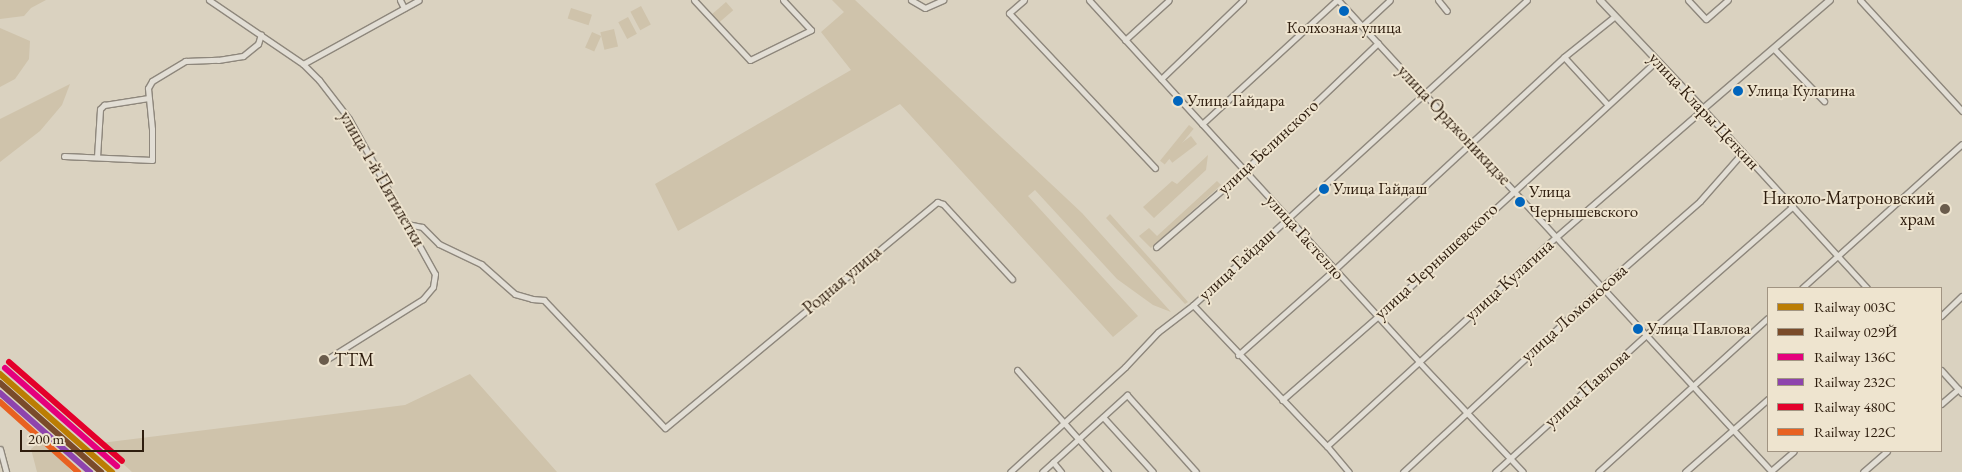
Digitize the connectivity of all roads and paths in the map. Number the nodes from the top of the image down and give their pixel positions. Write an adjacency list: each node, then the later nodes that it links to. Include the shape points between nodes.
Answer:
1 (209, 0): 25 (street, улица 1-й Пятилетки)
2 (400, 0): 21 (street)
3 (419, 0): 21 (street)
4 (694, 0): 5 (street, via 750,60 811,30)
5 (783, 0)
6 (910, 0): 20 (street, via 926,8)
7 (1024, 0): 45 (street, via 1009,13)
8 (1089, 0): 26 (street, улица Гастелло)
9 (1169, 0): 26 (street)
10 (1242, 0): 32 (street)
11 (1337, 0): 24 (street, улица Орджоникидзе); 39 (street)
12 (1390, 0): 24 (street)
13 (1438, 0): 22 (street)
14 (1527, 0): 33 (street, улица Гайдаш)
15 (1600, 0): 23 (main road, улица Клары Цеткин)
16 (1688, 0): 17 (street, via 1706,19)
17 (1728, 0)
18 (1830, 0): 28 (main road, улица Кулагина)
19 (1860, 0): 38 (street)
20 (942, 2)
21 (404, 8): 31 (street)
22 (1447, 10)
23 (1614, 16): 29 (street); 30 (main road, улица Клары Цеткин)
24 (1362, 26): 27 (street, улица Орджоникидзе)
25 (261, 34): 31 (street, улица 1-й Пятилетки); 34 (street, via 258,44 243,56 185,61 174,67 152,81)
26 (1125, 40): 32 (street, улица Гастелло)
27 (1378, 44): 33 (street, улица Орджоникидзе); 46 (street, улица Белинского)
28 (1775, 50): 35 (street); 37 (main road, улица Кулагина)
29 (1564, 57): 36 (street); 40 (street)
30 (1656, 61): 36 (street, улица Чернышевского); 37 (main road, улица Клары Цеткин)
31 (303, 64): 50 (street, улица 1-й Пятилетки, via 320,80 349,119)
32 (1162, 79): 39 (street, улица Гастелло)
33 (1423, 93): 40 (street, улица Орджоникидзе); 49 (street, улица Гайдаш)
34 (148, 98): 44 (street, via 100,108); 44 (street, via 152,160)
35 (1824, 101)
36 (1607, 104): 47 (street, улица Чернышевского)
37 (1703, 109): 42 (street, улица Клары Цеткин); 51 (street, улица Кулагина)
38 (1962, 111)
39 (1202, 124): 46 (street, улица Гастелло)
40 (1470, 143): 47 (street, улица Орджоникидзе); 54 (street)
41 (1962, 144): 53 (street)
42 (1743, 152): 48 (street, улица Клары Цеткин); 56 (street, улица Ломоносова, via 1700,201)
43 (64, 156): 44 (street)
44 (97, 157)
45 (1156, 168)
46 (1245, 170): 49 (street, улица Гастелло); 52 (street, улица Белинского)
47 (1514, 190): 51 (street, улица Орджоникидзе); 62 (street, улица Чернышевского)
48 (1793, 206): 53 (street, улица Клары Цеткин); 64 (street, улица Павлова)
49 (1288, 216): 54 (street, улица Гастелло); 60 (street, улица Гайдаш)
50 (407, 224): 55 (street, Родная улица, via 422,226 439,244 481,264 515,294 544,300 665,428 937,202 943,204); 66 (street, улица 1-й Пятилетки, via 435,274 429,293)
51 (1556, 237): 56 (street, улица Орджоникидзе); 67 (street, улица Кулагина)
52 (1156, 247)
53 (1838, 256): 57 (street); 58 (street, улица Клары Цеткин)
54 (1334, 270): 62 (street, улица Гастелло); 65 (street)
55 (1012, 279)
56 (1603, 286): 64 (street, улица Орджоникидзе); 75 (street, улица Ломоносова)
57 (1803, 287)
58 (1866, 287)
59 (1962, 296): 61 (street)
60 (1193, 305): 65 (street); 77 (street, улица Гайдаш, via 1158,332 1125,368)
61 (1942, 315)
62 (1377, 317): 67 (street, улица Гастелло); 72 (street, улица Чернышевского)
63 (1767, 319): 70 (street)
64 (1647, 334): 70 (street, улица Орджоникидзе); 84 (street, улица Павлова)
65 (1238, 355): 72 (street)
66 (324, 361)
67 (1419, 362): 75 (street, улица Гастелло); 80 (street, улица Кулагина)
68 (1017, 370): 77 (street)
69 (1942, 371): 71 (street)
70 (1692, 385): 78 (street, улица Орджоникидзе); 97 (street)
71 (1960, 391): 74 (street)
72 (1282, 400): 80 (street)
73 (1767, 400): 78 (street)
74 (1942, 403)
75 (1466, 413): 84 (street, улица Гастелло); 94 (street, улица Ломоносова)
76 (1103, 417): 79 (street); 91 (street); 92 (street, via 1126,395)
77 (1064, 424): 79 (street); 87 (street, улица Гайдаш)
78 (1734, 429): 98 (street); 99 (street, улица Орджоникидзе)
79 (1078, 439): 85 (street); 90 (street)
80 (1327, 446): 93 (street)
81 (0, 449): 86 (street)
82 (1793, 452): 99 (street)
83 (1886, 452): 100 (street)
84 (1509, 460): 95 (street, улица Павлова); 96 (street, улица Гастелло)
85 (1053, 462): 88 (street); 89 (street)
86 (6, 472)
87 (1010, 472)
88 (1042, 472)
89 (1062, 472)
90 (1108, 472)
91 (1152, 472)
92 (1196, 472)
93 (1349, 472)
94 (1403, 472)
95 (1495, 472)
96 (1523, 472)
97 (1598, 472)
98 (1685, 472)
99 (1772, 472)
100 (1863, 472)

